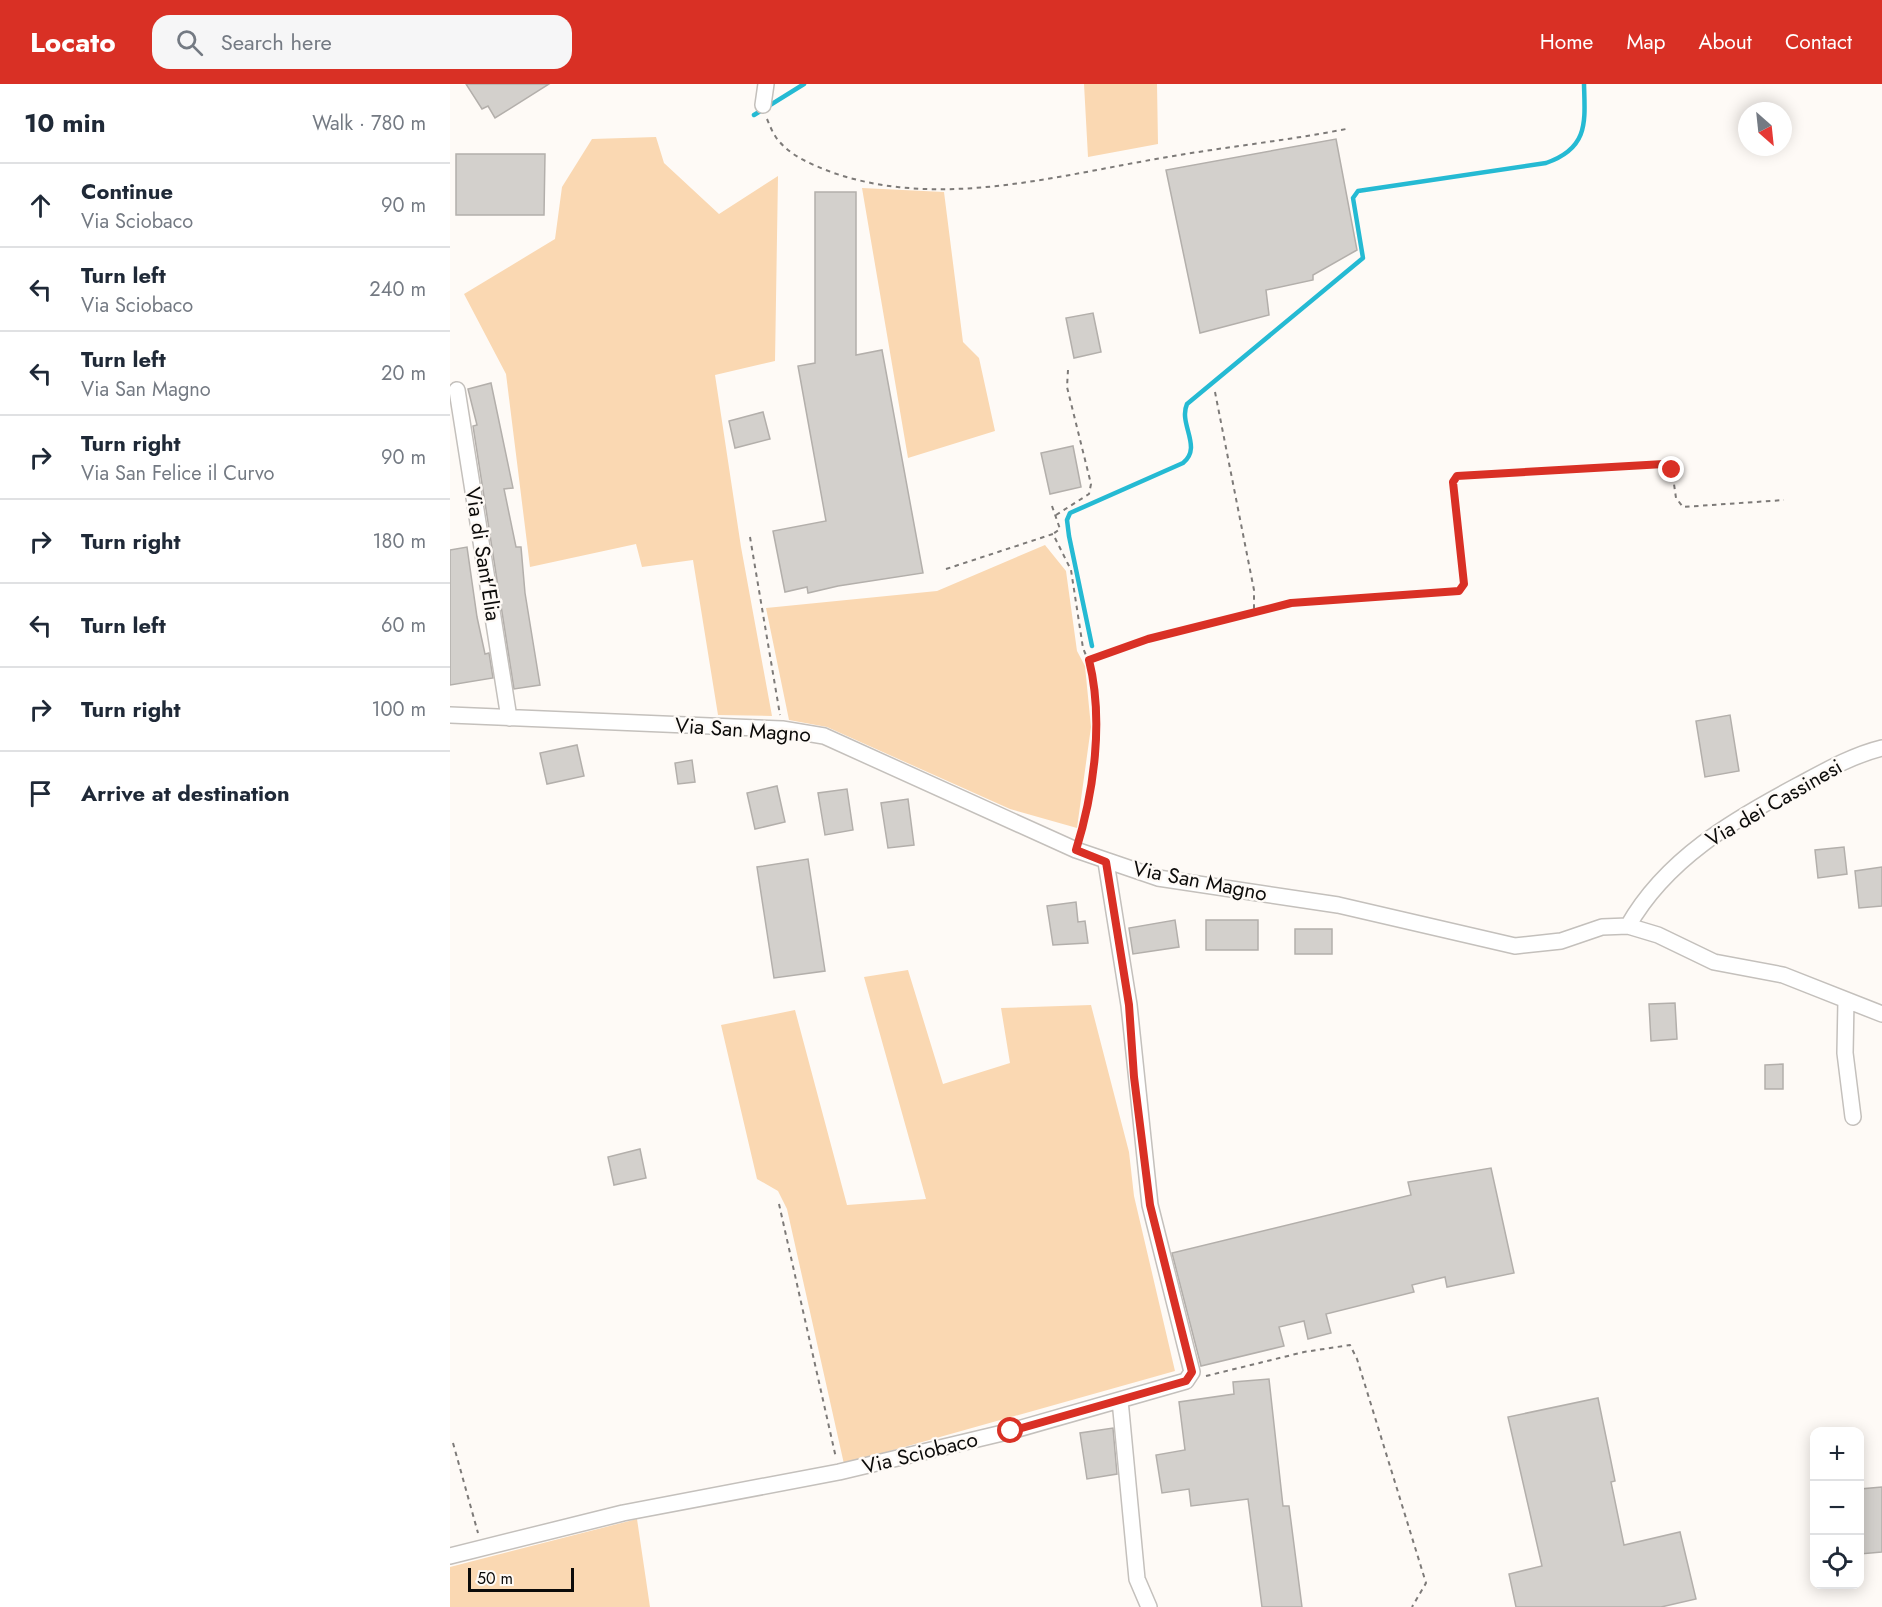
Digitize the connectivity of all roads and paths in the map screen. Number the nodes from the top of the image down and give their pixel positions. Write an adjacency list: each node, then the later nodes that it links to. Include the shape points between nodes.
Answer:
1 (766, 84): 2 (street)
2 (764, 110): 3 (path, via 777,139 802,161 857,181 907,189 1014,185)
3 (1346, 129)
4 (1068, 370): 9 (path, via 1068,387 1091,484 1089,494)
5 (457, 390): 16 (street, Via di Sant'Elia)
6 (1215, 392): 13 (path, via 1254,590)
7 (1784, 500): 13 (path, via 1683,507 1676,498 1672,470 1664,464 1457,476 1453,482 1464,584 1459,591 1313,600)
8 (1053, 506): 9 (path)
9 (1056, 515): 10 (path, via 1060,529)
10 (1053, 534): 12 (path); 14 (path, via 1071,570 1083,648)
11 (750, 537): 17 (path)
12 (946, 569)
13 (1254, 612): 14 (path, via 1148,639)
14 (1089, 660): 19 (path, via 1095,740 1086,818)
15 (450, 715): 16 (street, Via San Magno)
16 (509, 718): 17 (street, Via San Magno)
17 (782, 729): 19 (street, Via San Magno, via 824,736)
18 (1882, 748): 21 (street, Via dei Cassinesi, via 1822,773 1709,837 1667,873)
19 (1076, 850): 20 (street, Via San Magno)
20 (1106, 862): 21 (street, Via San Magno, via 1158,878 1338,905 1515,946 1561,941 1602,927); 26 (street, via 1129,1005 1150,1205 1192,1372)
21 (1628, 926): 22 (street, Via San Magno, via 1658,934 1714,962 1783,975)
22 (1846, 1000): 23 (street, Via San Magno); 24 (street, via 1843,1025)
23 (1882, 1014)
24 (1853, 1117)
25 (779, 1204): 29 (path)
26 (1186, 1381): 27 (street, Via Sciobaco); 33 (path, via 1304,1352 1350,1345 1426,1583)
27 (1120, 1400): 29 (street, Via Sciobaco); 32 (street, via 1137,1579)
28 (453, 1443): 30 (path)
29 (839, 1472): 30 (street, Via Sciobaco, via 623,1513)
30 (482, 1548): 31 (street, Via Sciobaco)
31 (450, 1556)
32 (1149, 1607)
33 (1412, 1607)

